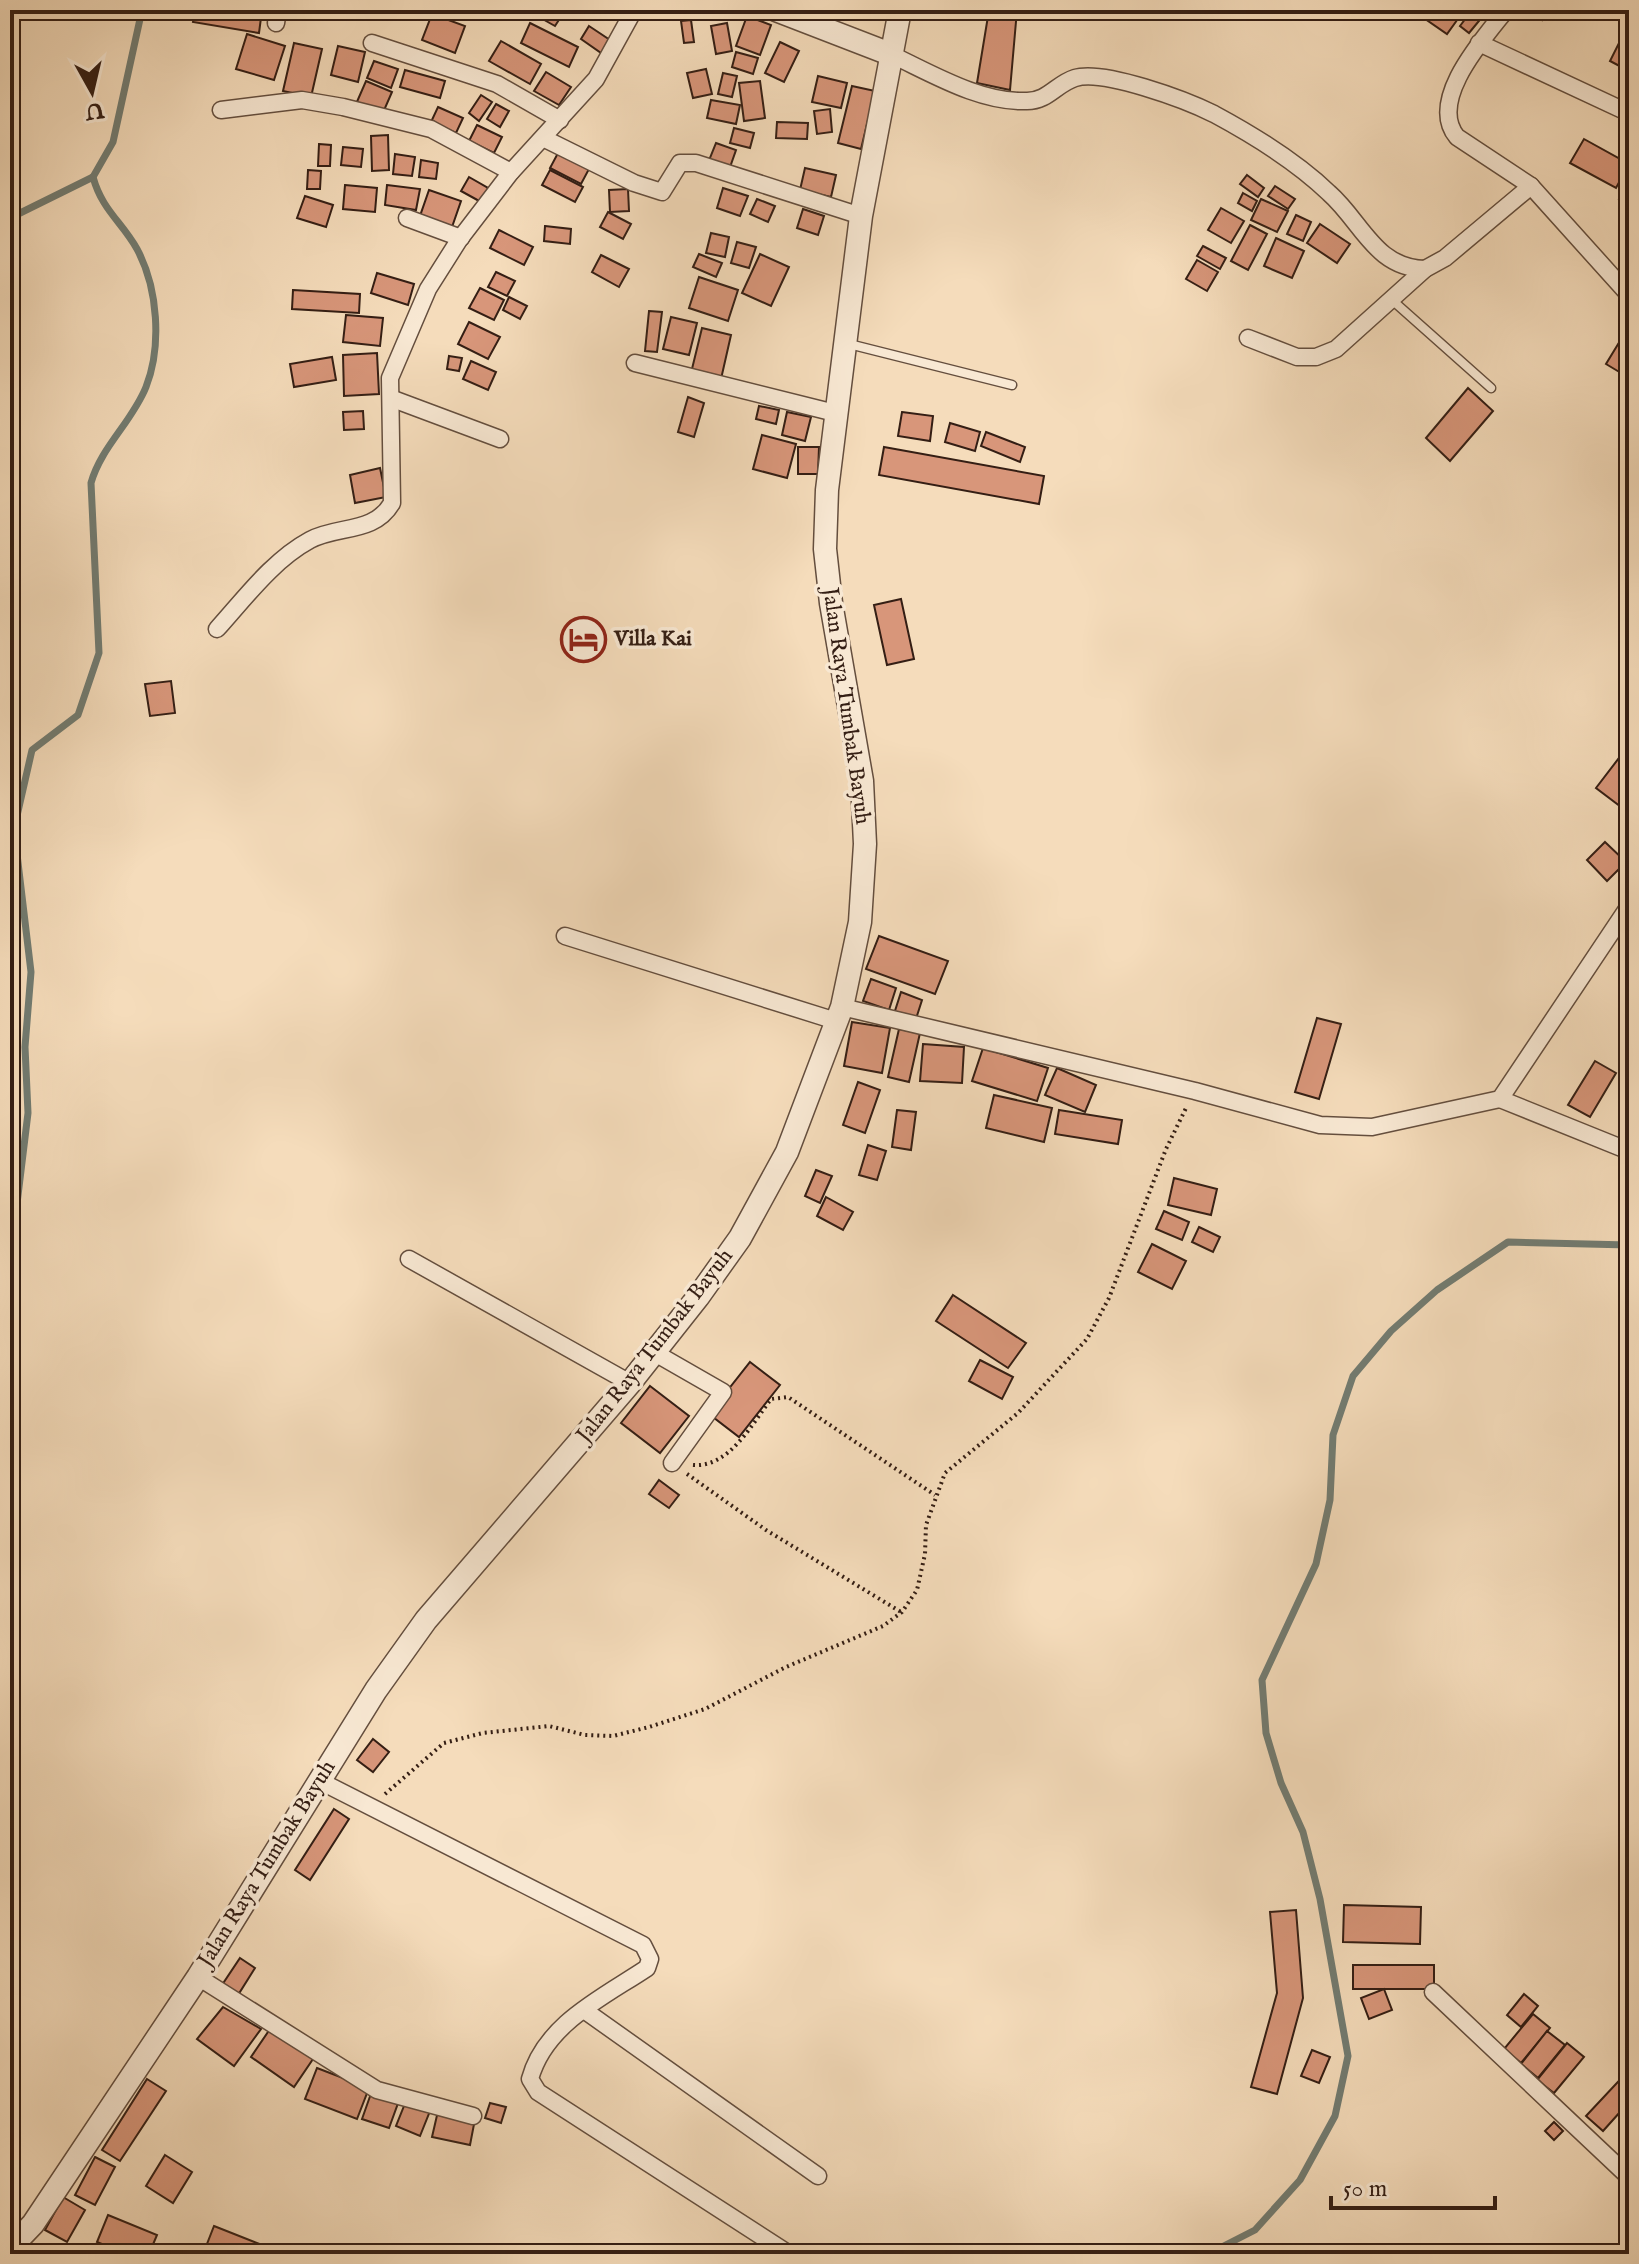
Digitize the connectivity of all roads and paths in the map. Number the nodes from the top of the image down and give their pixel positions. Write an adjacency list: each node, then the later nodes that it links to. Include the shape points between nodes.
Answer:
1 (634, 10): 12 (street, via 596,79)
2 (776, 10): 9 (street)
3 (900, 10): 9 (street, Jalan Raya Tumbak Bayuh)
4 (1506, 10): 8 (street)
5 (1623, 10): 6 (street)
6 (1629, 12)
7 (372, 43): 12 (street, via 497,84)
8 (1479, 43): 11 (street); 15 (street, via 1447,107 1449,127)
9 (890, 54): 16 (street, Jalan Raya Tumbak Bayuh); 19 (street, via 956,84 1023,102 1040,100 1063,83 1097,75 1172,96 1214,114 1291,163 1330,193 1384,257)
10 (221, 110): 14 (street, via 302,100 343,107 431,129)
11 (1629, 113)
12 (560, 120): 13 (street)
13 (545, 139): 14 (street); 16 (street, via 662,192 680,163 696,163)
14 (511, 172): 18 (street)
15 (1531, 186): 19 (street); 20 (street)
16 (861, 216): 23 (street, Jalan Raya Tumbak Bayuh)
17 (407, 218): 18 (street)
18 (461, 238): 27 (street, via 428,289 394,368)
19 (1425, 269): 21 (street)
20 (1629, 295)
21 (1392, 300): 22 (street, via 1336,349 1316,357 1297,357); 26 (lane)
22 (1248, 338)
23 (844, 343): 25 (lane); 28 (street, Jalan Raya Tumbak Bayuh)
24 (635, 363): 28 (street)
25 (1012, 385)
26 (1491, 388)
27 (393, 399): 29 (street); 30 (street, via 392,503 384,516 293,549)
28 (835, 413): 33 (street, Jalan Raya Tumbak Bayuh, via 825,549 862,781 865,844 860,922)
29 (500, 439)
30 (217, 629)
31 (1629, 906): 35 (street)
32 (565, 936): 33 (street)
33 (839, 1014): 34 (street); 38 (street, Jalan Raya Tumbak Bayuh, via 787,1152 740,1238)
34 (1195, 1091): 35 (street, via 1320,1125 1372,1127); 41 (path, via 1087,1339 1018,1413 945,1473)
35 (1500, 1099): 36 (street)
36 (1629, 1151)
37 (409, 1259): 39 (street)
38 (655, 1353): 39 (street, Jalan Raya Tumbak Bayuh); 40 (street, via 723,1392)
39 (630, 1383): 43 (street, Jalan Raya Tumbak Bayuh, via 426,1620)
40 (672, 1463): 41 (path, via 704,1466 727,1454 771,1399 788,1397); 42 (path, via 766,1530)
41 (935, 1495): 42 (path, via 917,1590)
42 (902, 1612): 44 (path, via 883,1626 705,1709 649,1727 613,1736 549,1726 444,1743)
43 (318, 1780): 44 (street); 45 (street, Jalan Raya Tumbak Bayuh)
44 (371, 1806): 47 (street, via 643,1945 650,1959 647,1968)
45 (198, 1977): 48 (street, via 377,2090); 51 (street, Jalan Raya Tumbak Bayuh, via 33,2224)
46 (1433, 1992): 50 (street)
47 (584, 2010): 49 (street); 52 (street, via 550,2037 536,2059 530,2079 538,2092)
48 (473, 2116)
49 (818, 2176)
50 (1629, 2177)
51 (10, 2248)
52 (789, 2254)

